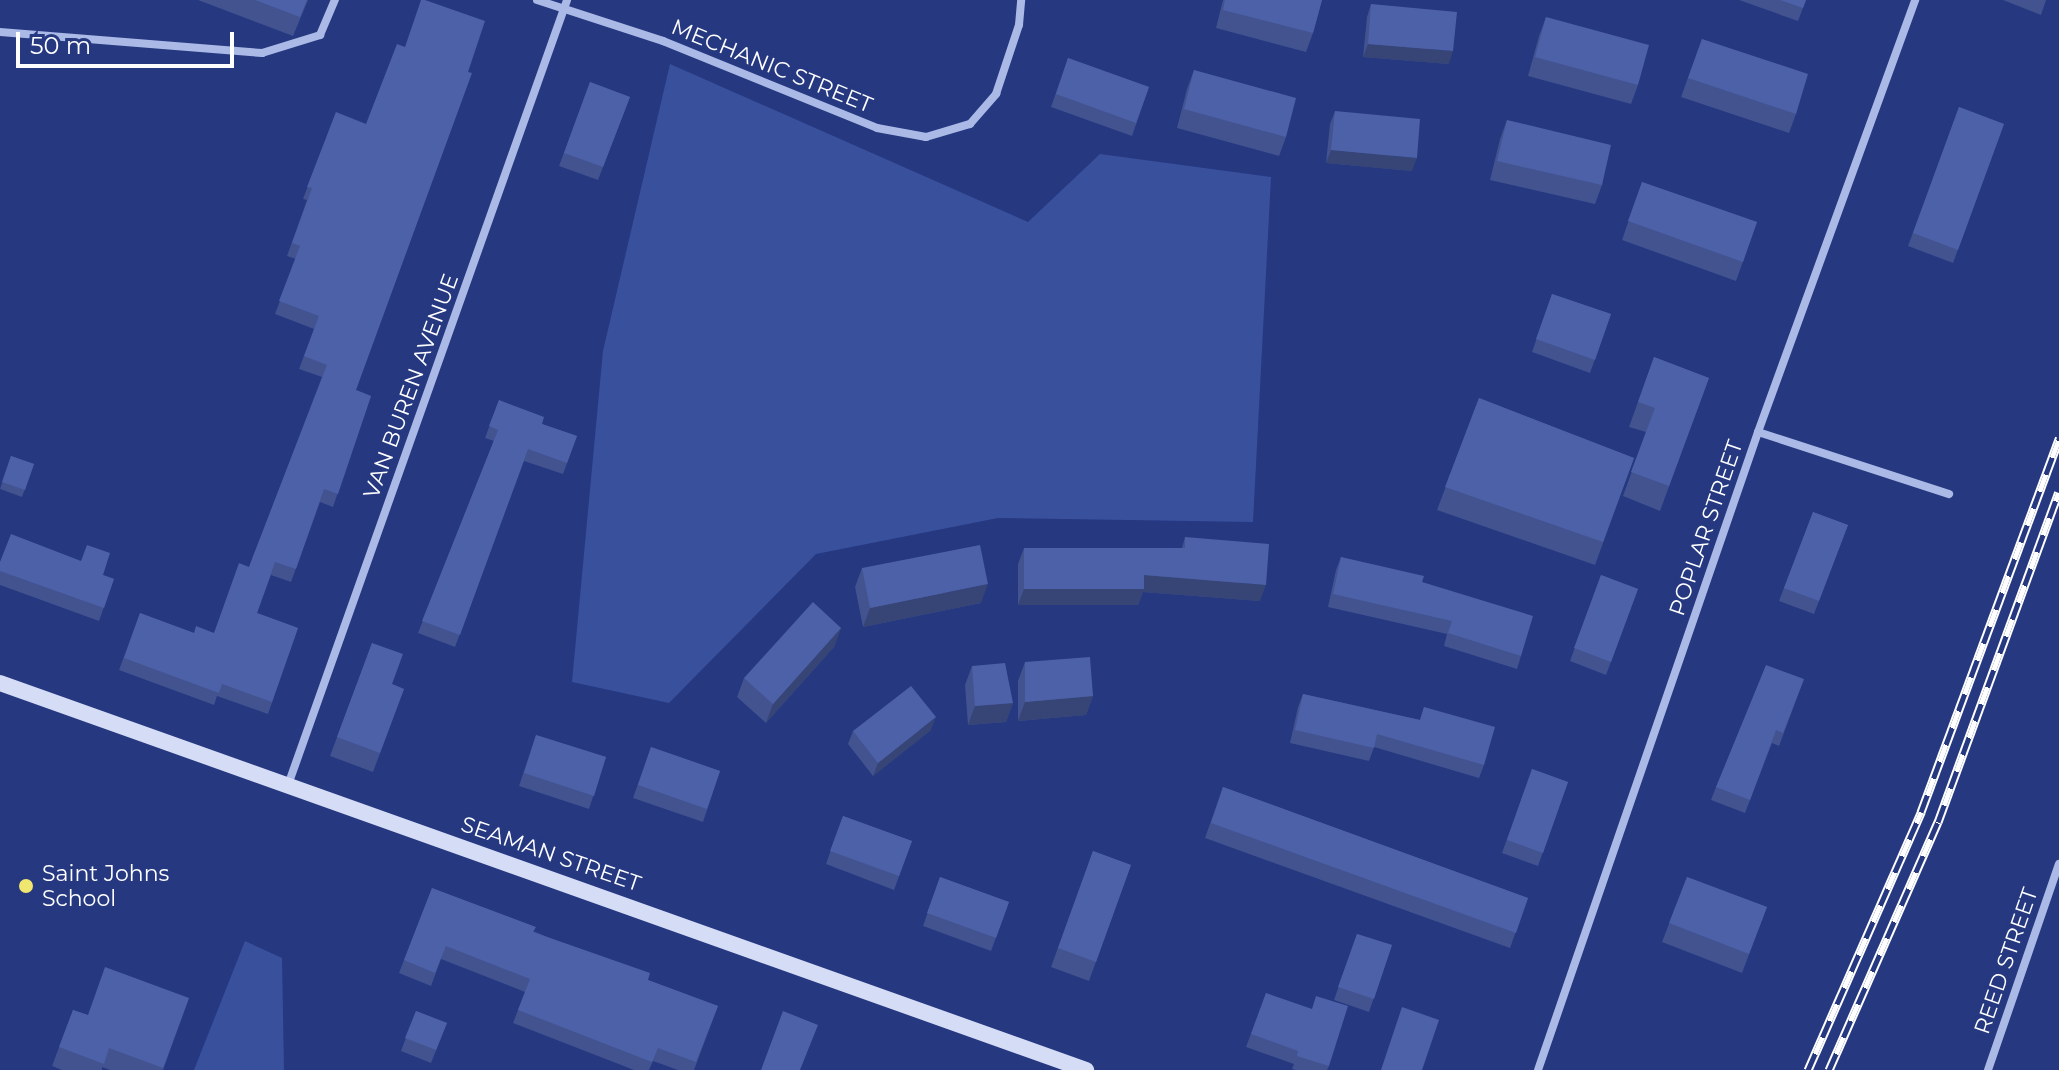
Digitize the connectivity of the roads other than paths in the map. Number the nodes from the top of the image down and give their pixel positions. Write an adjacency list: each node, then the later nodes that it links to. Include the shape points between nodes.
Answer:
1 (335, 0): 7 (street, via 320,35 262,53)
2 (537, 0): 6 (street, MECHANIC STREET)
3 (567, 0): 6 (street, VAN BUREN AVENUE)
4 (1021, 0): 6 (street, MECHANIC STREET, via 1019,25 996,94 970,124 926,137 877,128 663,41)
5 (1915, 0): 8 (street, POPLAR STREET)
6 (564, 10): 11 (street, VAN BUREN AVENUE)
7 (0, 32)
8 (1758, 432): 9 (street); 14 (street, POPLAR STREET)
9 (1949, 494)
10 (0, 683): 11 (street, SEAMAN STREET)
11 (288, 785): 13 (street, SEAMAN STREET)
12 (2059, 864): 15 (street, REED STREET)
13 (1086, 1070)
14 (1538, 1070)
15 (1988, 1070)

